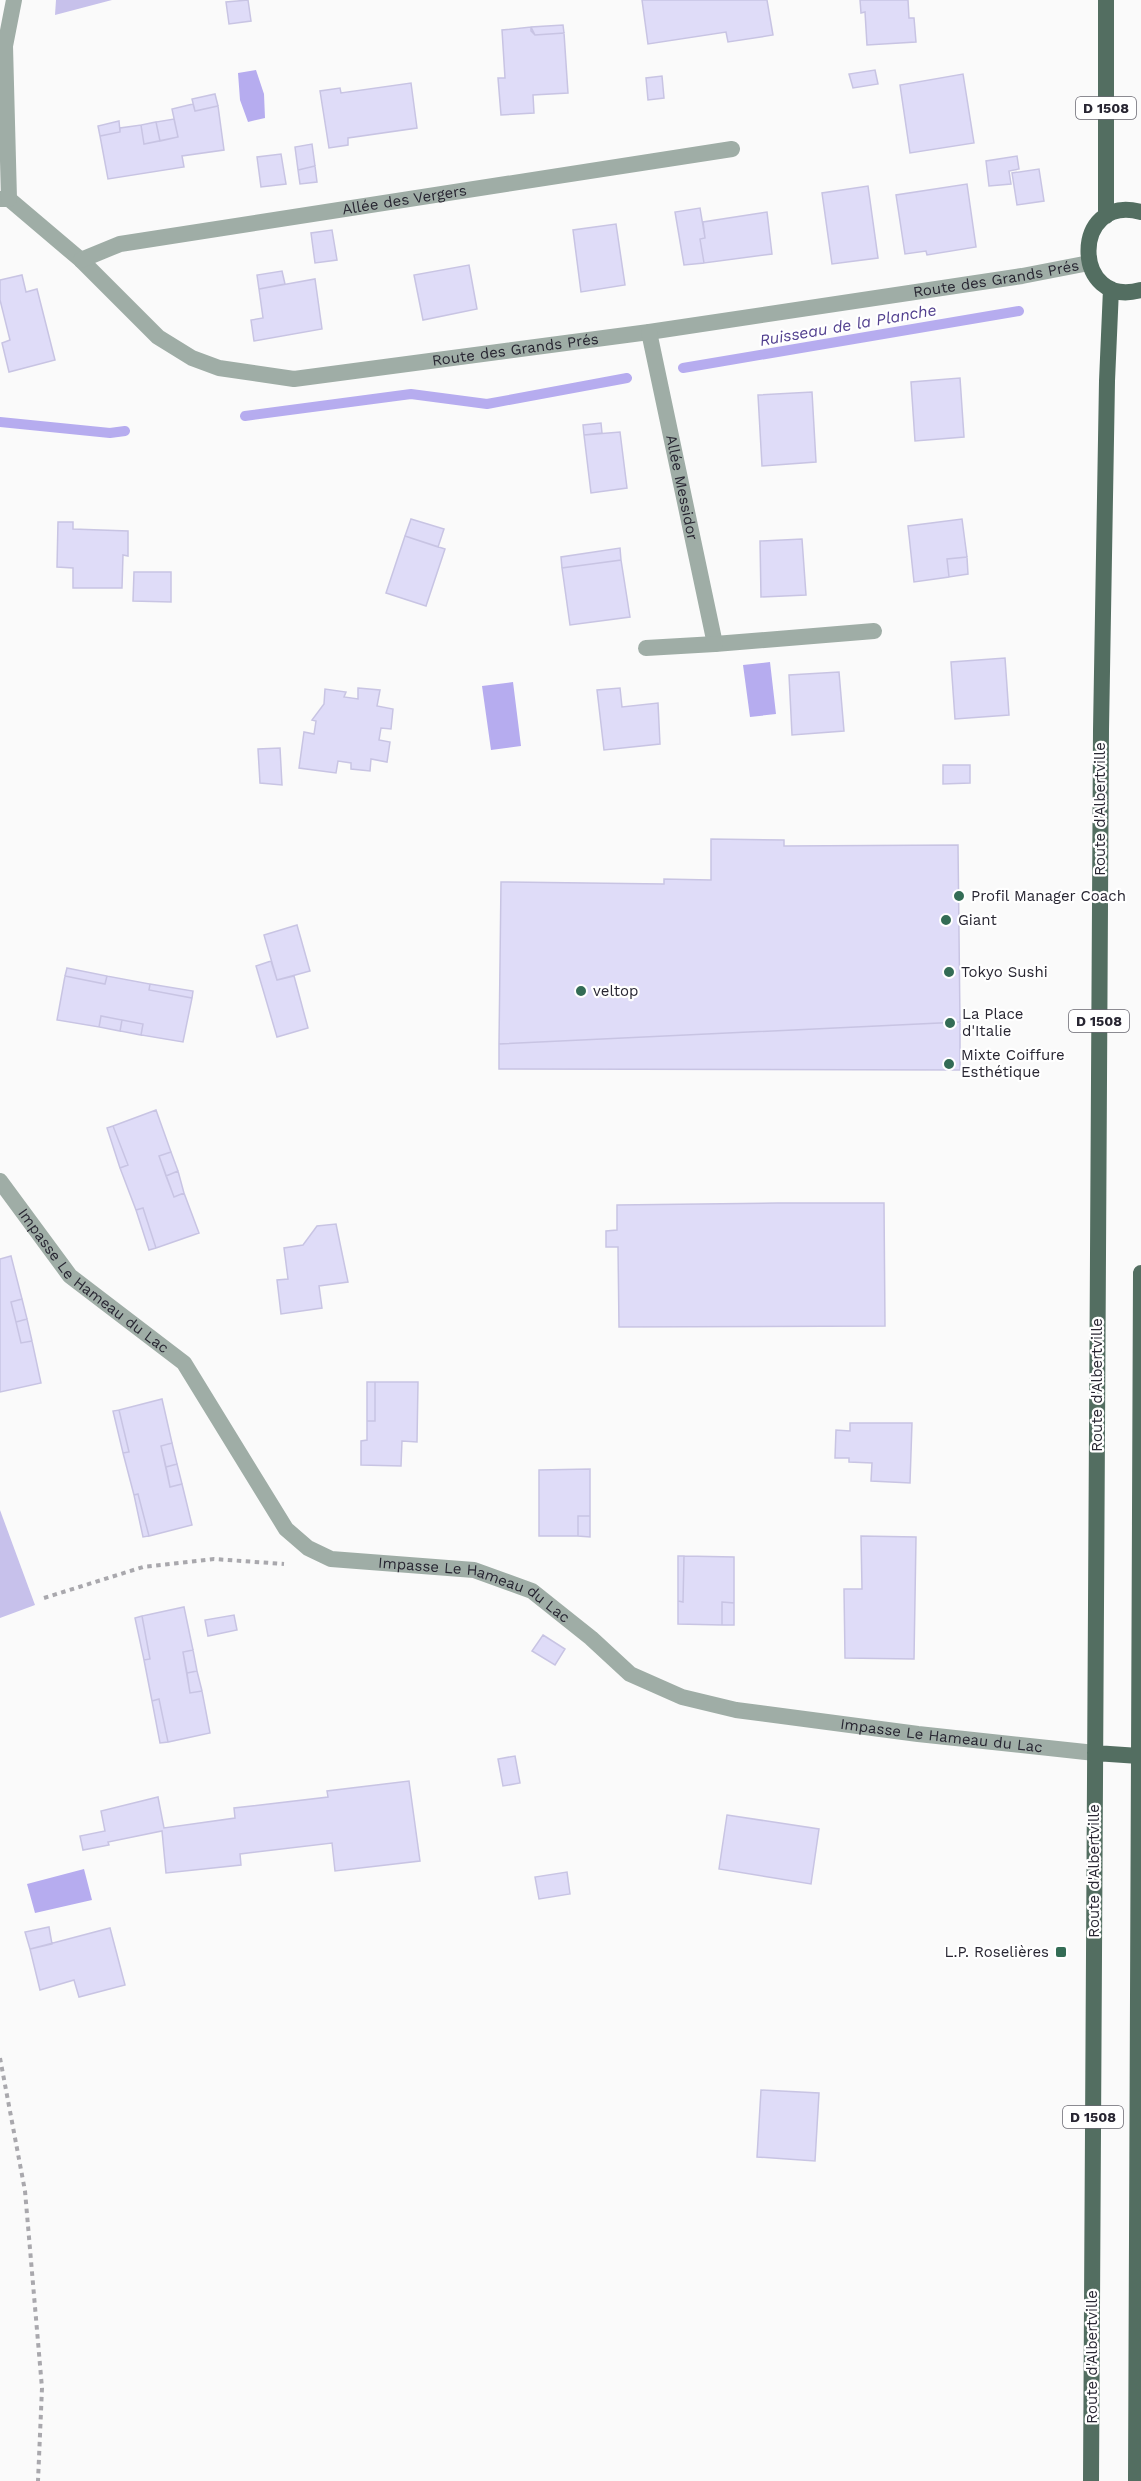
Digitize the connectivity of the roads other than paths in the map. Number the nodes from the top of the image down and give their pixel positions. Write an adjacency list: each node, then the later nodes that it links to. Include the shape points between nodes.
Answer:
1 (14, 0): 4 (street, via 5,46)
2 (1106, 0): 6 (main road, D 1508)
3 (732, 149): 7 (street, Allée des Vergers, via 120,244)
4 (5, 199): 7 (street, Route des Grands Prés)
5 (1141, 212): 6 (main road, via 1124,210)
6 (1106, 216): 8 (main road, via 1089,237)
7 (81, 260): 11 (street, Route des Grands Prés, via 158,337 192,358 219,368 294,379)
8 (1089, 263): 9 (main road, via 1093,274); 11 (street, Route des Grands Prés)
9 (1111, 289): 10 (main road); 17 (main road, Route d'Albertville / D 1508, via 1101,730)
10 (1141, 290)
11 (649, 332): 13 (street, Allée Messidor)
12 (874, 631): 13 (street)
13 (715, 644): 14 (street)
14 (646, 648)
15 (0, 1182): 17 (street, Impasse Le Hameau du Lac, via 70,1276 184,1363 286,1529 308,1548 331,1558 474,1570 532,1591 630,1674 682,1697 736,1710)
16 (1141, 1273): 18 (main road, D 1508)
17 (1095, 1753): 18 (main road); 20 (main road, Route d'Albertville / D 1508)
18 (1139, 1756): 19 (main road, D 1508)
19 (1140, 1861): 21 (main road, D 1508)
20 (1091, 2481)
21 (1136, 2481)

